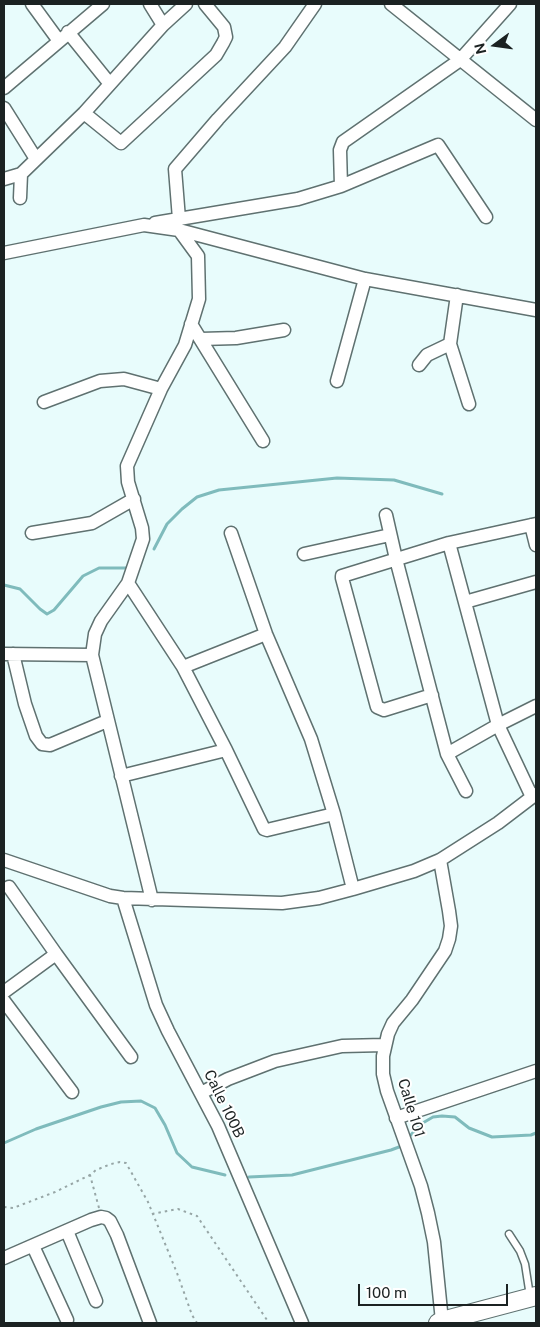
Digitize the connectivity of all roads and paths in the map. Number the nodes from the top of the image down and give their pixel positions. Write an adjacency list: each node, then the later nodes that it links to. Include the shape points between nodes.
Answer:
1 (32, 4): 10 (street)
2 (103, 4): 10 (street)
3 (150, 4): 9 (street)
4 (186, 4): 9 (street)
5 (205, 4): 15 (street, via 224,27 226,37 216,55 121,143)
6 (316, 4): 23 (street, via 285,47 175,169)
7 (391, 4): 11 (street)
8 (510, 4): 11 (street)
9 (163, 25): 12 (street)
10 (64, 37): 12 (street); 13 (street)
11 (460, 60): 16 (street); 20 (street, via 343,142 340,150)
12 (110, 84): 15 (street)
13 (4, 88)
14 (4, 108): 17 (street)
15 (84, 113): 17 (street)
16 (536, 120)
17 (36, 159): 18 (street)
18 (21, 174): 19 (street); 21 (street)
19 (4, 179)
20 (341, 186): 22 (street, via 438,145); 23 (street)
21 (20, 198)
22 (486, 217)
23 (179, 224): 24 (street, via 144,226); 25 (street); 28 (street, via 198,256 198,299)
24 (4, 253)
25 (365, 279): 26 (street); 33 (street)
26 (457, 294): 27 (street); 31 (street)
27 (536, 310)
28 (191, 324): 30 (street); 34 (street, via 185,344)
29 (284, 330): 30 (street, via 236,338)
30 (200, 339): 37 (street)
31 (450, 344): 32 (street, via 428,355); 36 (street)
32 (418, 365)
33 (337, 381)
34 (161, 389): 35 (street, via 124,379 100,381); 38 (street, via 127,466)
35 (44, 402)
36 (469, 404)
37 (263, 441)
38 (134, 500): 41 (street, via 92,523); 49 (street, via 143,539)
39 (386, 515): 43 (street)
40 (534, 524): 44 (street); 45 (street)
41 (32, 533)
42 (231, 533): 51 (street)
43 (390, 535): 46 (street); 47 (street)
44 (449, 544): 47 (street); 50 (street)
45 (536, 545)
46 (304, 554)
47 (396, 559): 55 (street); 55 (street, via 344,574 342,578 377,707 384,710)
48 (536, 582): 50 (street)
49 (128, 583): 53 (street, via 101,621); 54 (street)
50 (465, 602): 58 (street)
51 (266, 634): 54 (street); 64 (street, via 308,732)
52 (9, 654): 53 (street); 57 (street, via 36,736 42,744 50,745)
53 (92, 655): 57 (street)
54 (183, 667): 59 (street)
55 (432, 695): 60 (street)
56 (536, 706): 58 (street)
57 (107, 720): 61 (street)
58 (498, 725): 60 (street); 63 (street)
59 (226, 750): 61 (street); 64 (street, via 264,829)
60 (448, 754): 62 (street)
61 (122, 776): 70 (street)
62 (466, 791)
63 (534, 796): 66 (street)
64 (334, 814): 68 (street)
65 (4, 860): 69 (street)
66 (440, 860): 68 (street); 74 (street, Calle 101, via 451,926 449,940 412,1000 393,1023)
67 (9, 886): 71 (street)
68 (353, 890): 70 (street, via 282,903)
69 (123, 898): 70 (street); 78 (street, Calle 100B, via 156,1005)
70 (152, 900)
71 (56, 954): 72 (street); 75 (street)
72 (4, 992)
73 (4, 1000): 77 (street)
74 (384, 1045): 78 (street, via 342,1046 274,1061); 79 (street, Calle 101, via 384,1074)
75 (131, 1057)
76 (536, 1071): 79 (street)
77 (72, 1092)
78 (201, 1093): 95 (street, Calle 100B)
79 (396, 1118): 91 (street, Calle 101, via 428,1213 434,1242)
80 (90, 1175): 81 (path, via 13,1208); 82 (path, via 111,1164 126,1163); 83 (path)
81 (4, 1207)
82 (152, 1214): 93 (path); 94 (path, via 178,1209 197,1216)
83 (102, 1217): 84 (street); 92 (street, via 110,1221 117,1235)
84 (67, 1231): 86 (street); 89 (street)
85 (509, 1234): 88 (lane, via 525,1264)
86 (33, 1246): 87 (street); 90 (street)
87 (4, 1258)
88 (533, 1297): 91 (street)
89 (96, 1301)
90 (66, 1320)
91 (440, 1322)
92 (150, 1323)
93 (197, 1323)
94 (269, 1323)
95 (302, 1323)

